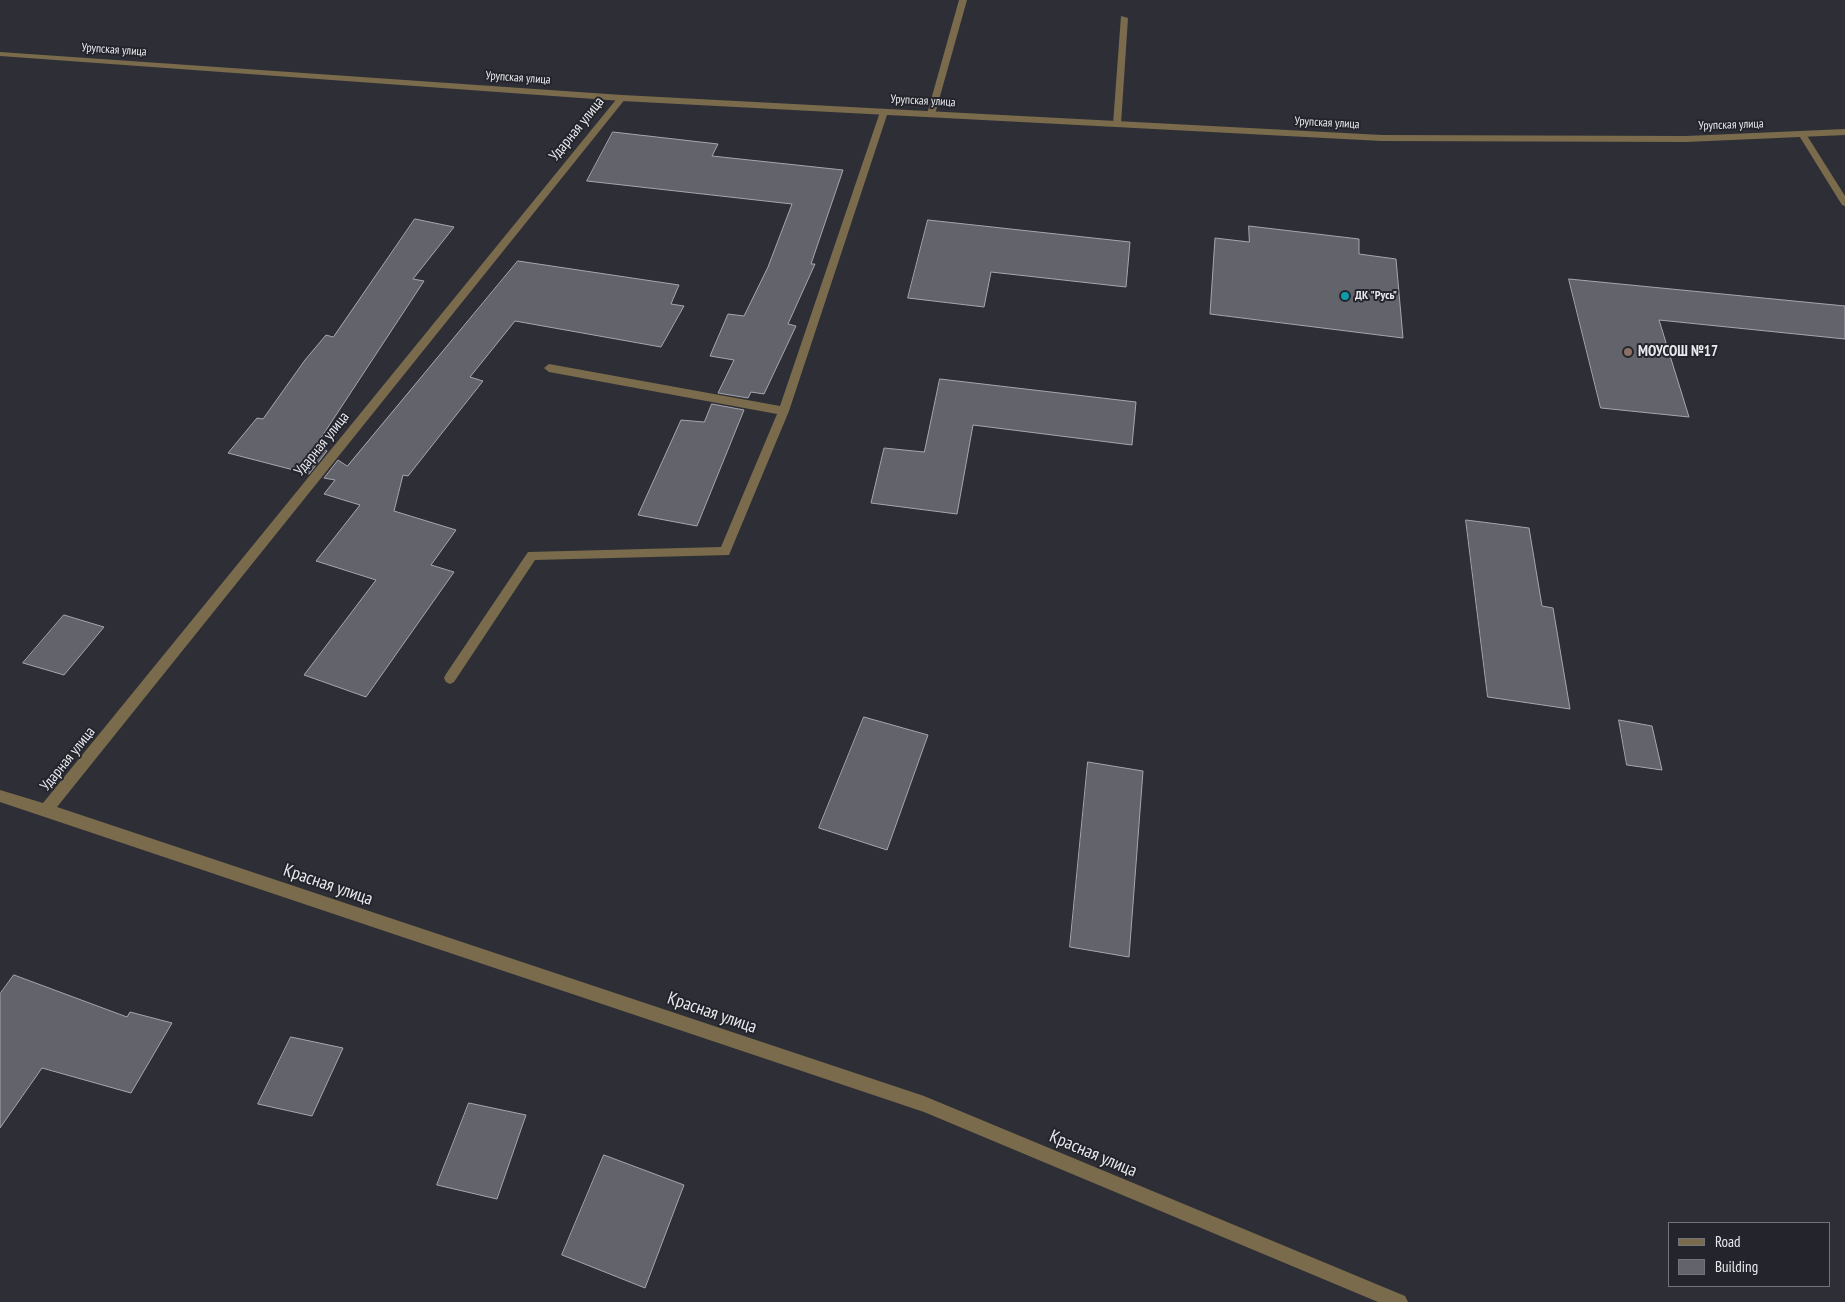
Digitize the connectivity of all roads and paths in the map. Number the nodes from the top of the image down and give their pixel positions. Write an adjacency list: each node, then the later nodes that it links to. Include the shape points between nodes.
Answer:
1 (963, 0): 6 (street)
2 (1124, 18): 7 (street)
3 (0, 54): 4 (street, Урупская улица)
4 (622, 98): 5 (street, Урупская улица); 15 (street, Ударная улица)
5 (884, 112): 6 (street, Урупская улица); 12 (street)
6 (931, 114): 7 (street, Урупская улица)
7 (1117, 124): 9 (street, Урупская улица, via 1382,138 1686,139)
8 (1845, 132): 9 (street, Урупская улица)
9 (1802, 134): 10 (street)
10 (1845, 203)
11 (549, 368): 12 (street)
12 (784, 411): 13 (street, via 725,552 532,556)
13 (450, 678)
14 (0, 796): 15 (street, Красная улица)
15 (46, 810): 16 (street, Красная улица, via 924,1104)
16 (1399, 1302)

